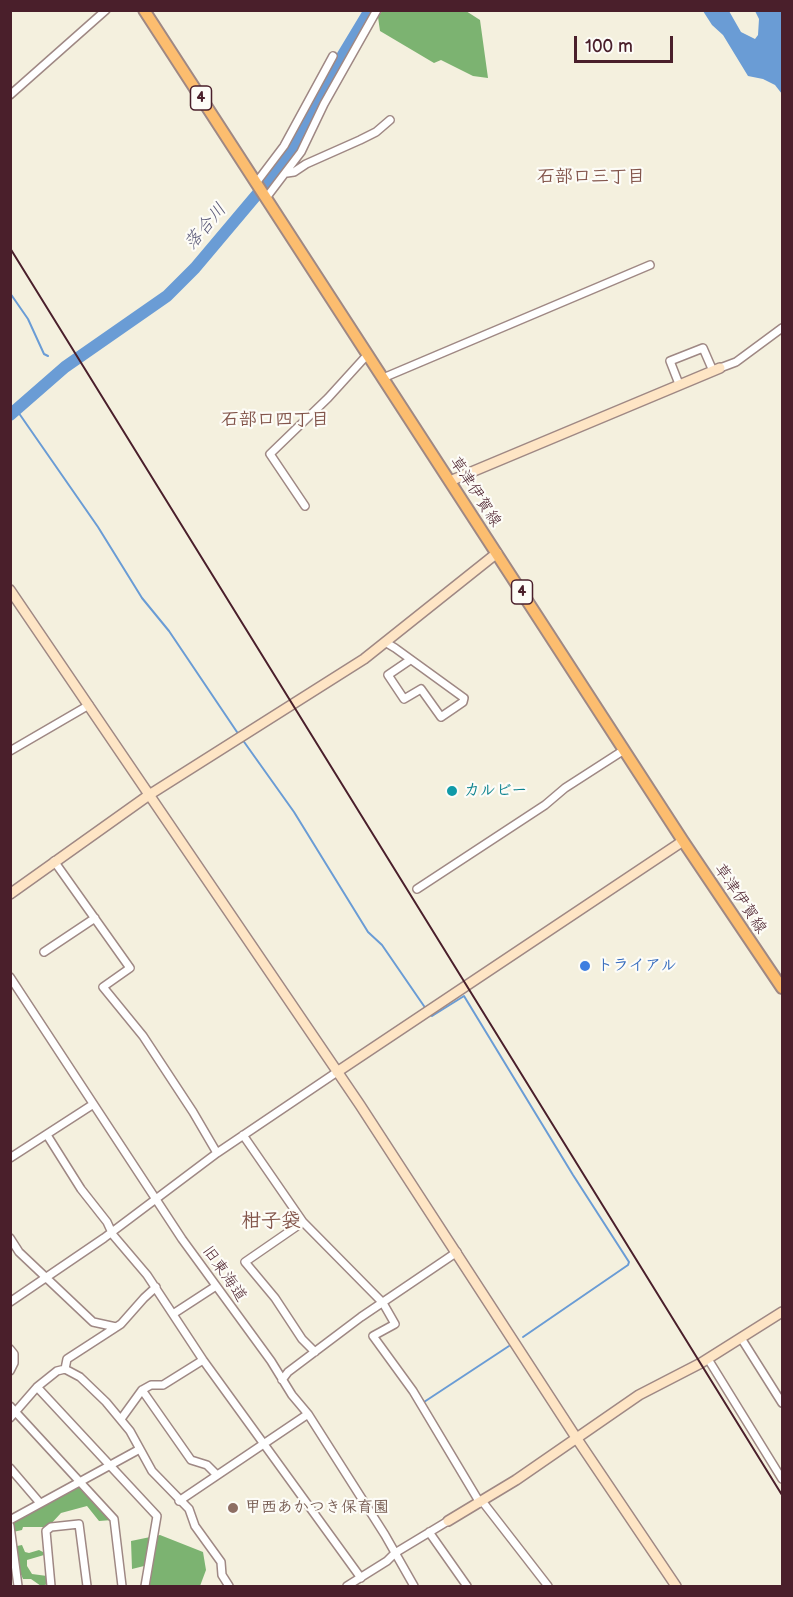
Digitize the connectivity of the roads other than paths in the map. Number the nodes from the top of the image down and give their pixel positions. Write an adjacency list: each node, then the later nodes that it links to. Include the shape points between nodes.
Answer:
1 (106, 10): 5 (street)
2 (144, 10): 8 (main road, 草津伊賀線 / 4)
3 (377, 10): 7 (street)
4 (333, 56): 8 (street)
5 (10, 95)
6 (390, 120): 7 (street, via 376,132)
7 (286, 173): 8 (street)
8 (261, 190): 11 (main road, 草津伊賀線 / 4)
9 (650, 265): 13 (street)
10 (783, 328): 12 (street, via 736,362)
11 (368, 354): 13 (main road, 草津伊賀線 / 4); 16 (street, via 270,454)
12 (717, 369): 14 (street); 14 (street, via 703,348 670,361)
13 (383, 378): 15 (main road, 草津伊賀線 / 4)
14 (679, 384): 15 (street)
15 (450, 482): 17 (main road, 草津伊賀線 / 4)
16 (305, 506)
17 (497, 553): 19 (street); 22 (main road, 草津伊賀線 / 4)
18 (10, 590): 21 (street)
19 (385, 642): 20 (street); 24 (street)
20 (410, 660): 20 (street, via 464,698 463,702 441,717 421,689 404,699 388,675)
21 (89, 705): 23 (street); 24 (street)
22 (624, 750): 25 (main road, 草津伊賀線 / 4); 27 (street)
23 (10, 751)
24 (149, 795): 26 (street); 33 (street)
25 (683, 842): 32 (main road, 草津伊賀線 / 4); 33 (street)
26 (54, 861): 28 (street); 29 (street)
27 (417, 889)
28 (10, 894)
29 (95, 918): 30 (street); 37 (street, via 130,968 103,987 143,1036)
30 (44, 952)
31 (10, 977): 34 (street, 旧東海道)
32 (783, 988)
33 (337, 1072): 36 (street); 43 (street)
34 (92, 1105): 35 (street); 39 (street, 旧東海道)
35 (47, 1135): 38 (street); 41 (street)
36 (243, 1135): 37 (street); 40 (street)
37 (217, 1153): 39 (street)
38 (10, 1158)
39 (155, 1199): 41 (street); 45 (street, 旧東海道)
40 (303, 1222): 48 (street); 54 (street, via 245,1262)
41 (111, 1233): 44 (street); 46 (street)
42 (10, 1238): 44 (street)
43 (457, 1252): 48 (street); 67 (street)
44 (45, 1278): 47 (street); 51 (street, via 93,1322)
45 (216, 1286): 49 (street); 59 (street, 旧東海道)
46 (156, 1287): 49 (street); 51 (street)
47 (10, 1302)
48 (383, 1303): 54 (street); 76 (street, via 394,1324 373,1336 413,1391)
49 (173, 1314): 56 (street)
50 (781, 1316): 52 (street)
51 (116, 1327): 57 (street, via 67,1359)
52 (741, 1338): 55 (street); 62 (street)
53 (10, 1349): 58 (street, via 14,1363)
54 (315, 1352): 59 (street)
55 (708, 1359): 67 (street, via 639,1395); 73 (street)
56 (203, 1360): 61 (street, via 163,1385); 68 (street)
57 (65, 1369): 60 (street); 66 (street, via 80,1377)
58 (10, 1371)
59 (282, 1380): 64 (street, 旧東海道)
60 (37, 1387): 65 (street); 70 (street)
61 (142, 1390): 66 (street); 72 (street, via 191,1460 207,1465)
62 (783, 1403)
63 (10, 1406): 65 (street)
64 (309, 1414): 68 (street); 82 (street, 旧東海道)
65 (14, 1415): 74 (street)
66 (121, 1419): 69 (street)
67 (577, 1439): 76 (street); 94 (street)
68 (263, 1444): 72 (street); 83 (street)
69 (138, 1450): 70 (street); 75 (street, via 152,1472)
70 (111, 1465): 74 (street); 89 (street, via 157,1516)
71 (10, 1468): 77 (street)
72 (217, 1475): 75 (street)
73 (783, 1479)
74 (79, 1482): 77 (street); 88 (street, via 114,1519)
75 (179, 1500): 90 (street, via 189,1509 195,1526 221,1562 222,1575)
76 (481, 1502): 79 (street); 93 (street)
77 (40, 1503): 78 (street)
78 (10, 1520)
79 (448, 1521): 81 (street)
80 (10, 1526): 85 (street)
81 (429, 1533): 82 (street); 92 (street)
82 (395, 1553): 83 (street); 91 (street, 旧東海道)
83 (361, 1578): 84 (street)
84 (350, 1586)
85 (18, 1587)
86 (51, 1587): 87 (street, via 46,1531 79,1524)
87 (87, 1587)
88 (122, 1587)
89 (145, 1587)
90 (229, 1587)
91 (414, 1587)
92 (467, 1587)
93 (549, 1587)
94 (676, 1587)

